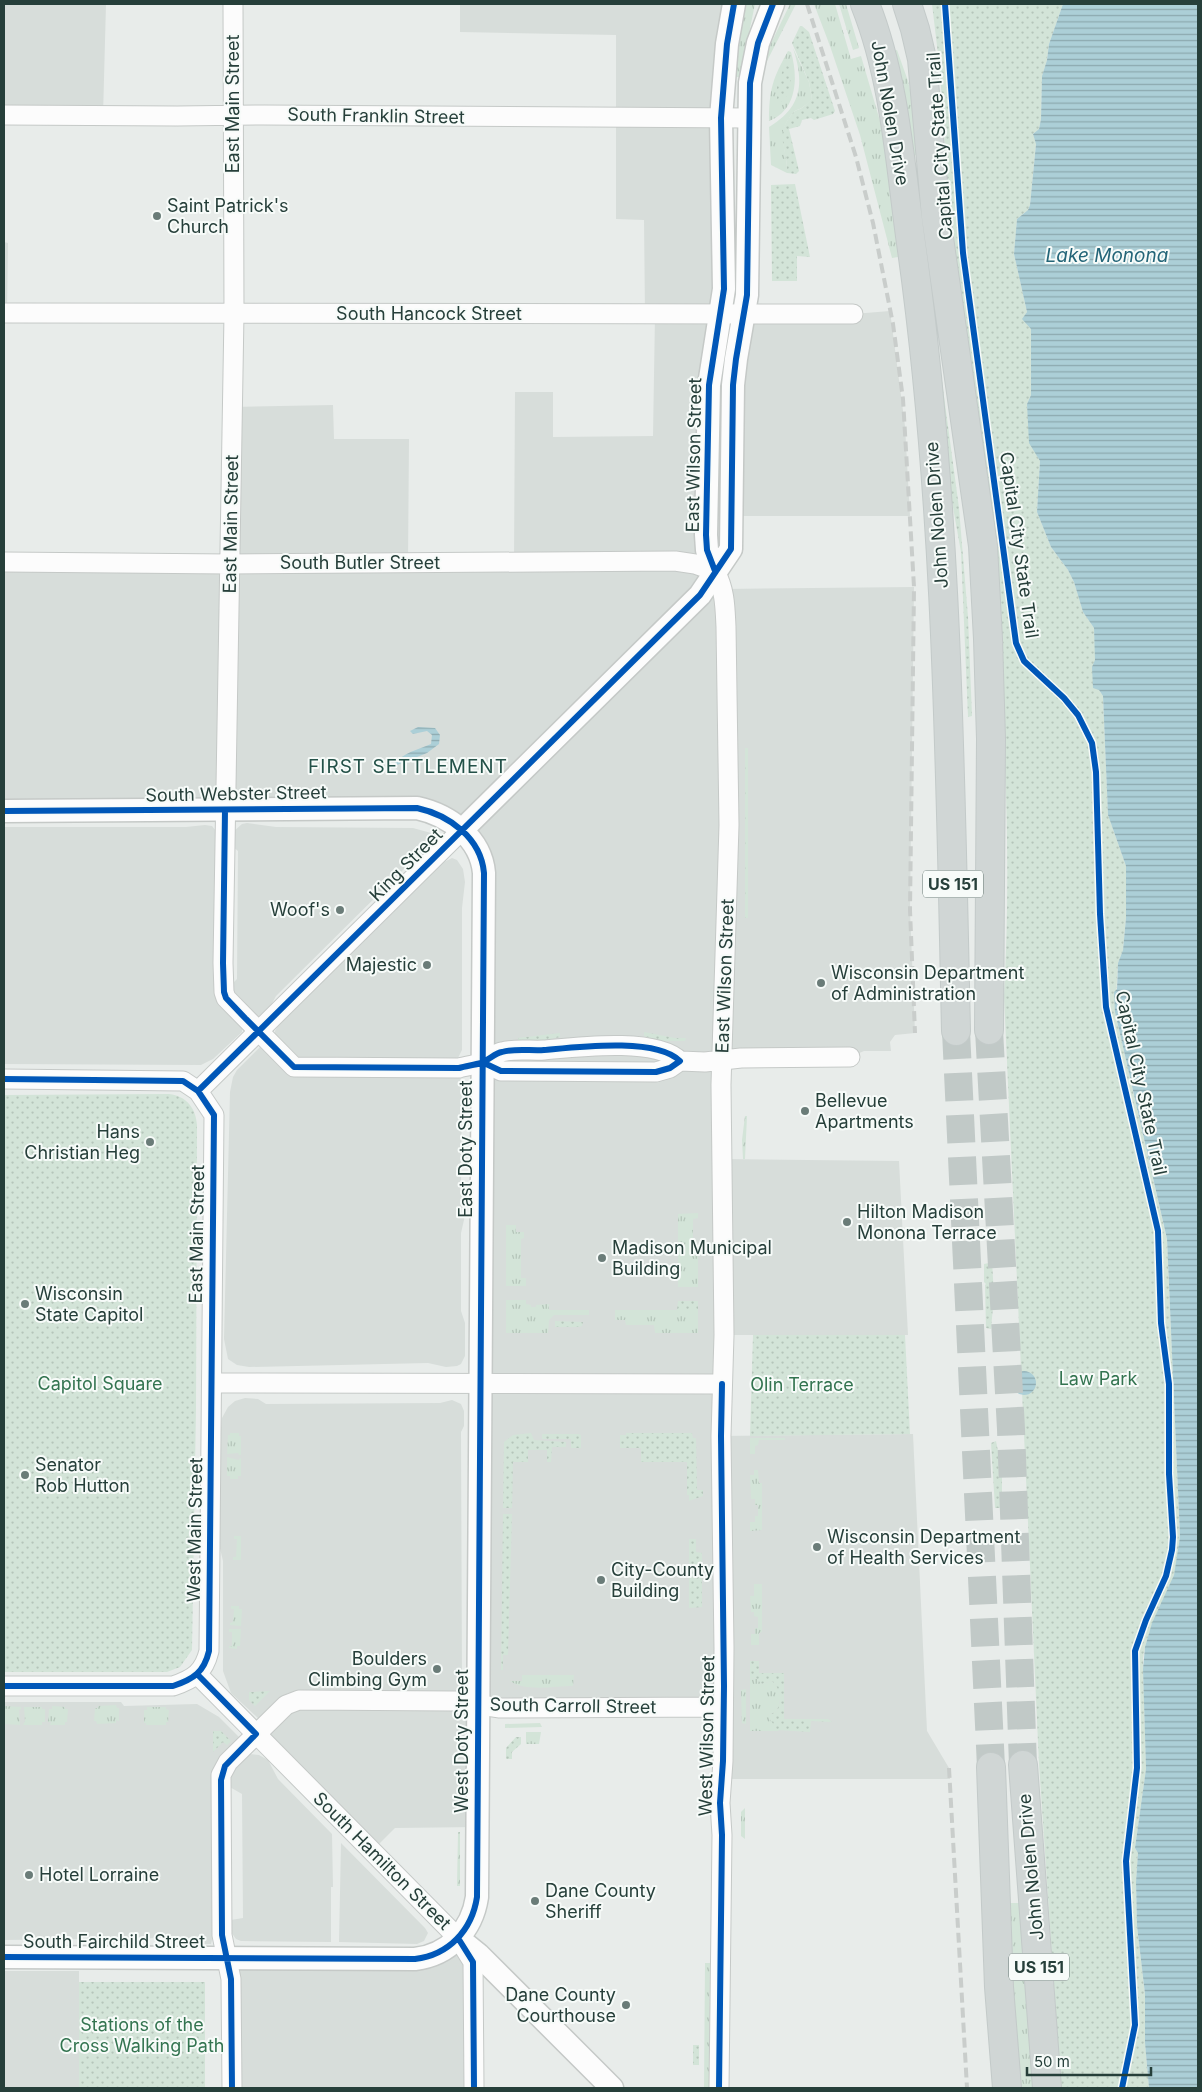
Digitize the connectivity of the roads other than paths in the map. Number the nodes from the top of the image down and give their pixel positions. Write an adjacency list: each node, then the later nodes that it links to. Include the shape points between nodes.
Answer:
1 (233, 4): 7 (street, East Main Street)
2 (734, 4): 8 (street, East Wilson Street)
3 (773, 4): 9 (street, via 761,33 752,70)
4 (865, 4): 23 (main road, John Nolen Drive / US 151, via 881,54 899,154 918,295 939,514 950,736)
5 (912, 9): 21 (main road, John Nolen Drive / US 151, via 922,59 936,217 983,546 992,739)
6 (4, 115): 7 (street, South Franklin Street)
7 (233, 115): 8 (street, South Franklin Street); 11 (street, East Main Street)
8 (721, 118): 9 (street, South Franklin Street); 14 (street, East Wilson Street, via 724,289)
9 (749, 118): 12 (street, via 748,295)
10 (4, 313): 11 (street, South Hancock Street)
11 (234, 314): 14 (street, South Hancock Street); 16 (street, East Main Street)
12 (745, 314): 13 (street, South Hancock Street); 14 (street, South Hancock Street); 17 (street, via 734,384 732,542 727,556)
13 (853, 314)
14 (719, 315): 17 (street, East Wilson Street, via 709,384 706,535 707,550)
15 (4, 562): 16 (street, South Butler Street)
16 (230, 564): 17 (street, South Butler Street, via 675,561); 18 (street, East Main Street)
17 (715, 571): 20 (street, King Street, via 700,595); 25 (street, East Wilson Street, via 723,589 726,627 729,825)
18 (225, 810): 19 (street, South Webster Street); 20 (street, South Webster Street, via 417,808 444,816); 22 (street, East Main Street, via 224,992)
19 (4, 811)
20 (462, 830): 22 (street, King Street); 27 (street, East Doty Street, via 479,854 483,866)
21 (989, 1030)
22 (258, 1031): 27 (street, East Main Street, via 294,1067 459,1068); 29 (street, King Street)
23 (956, 1031)
24 (850, 1057): 25 (street)
25 (722, 1060): 26 (street); 32 (street, East Wilson Street)
26 (680, 1061): 27 (street, via 664,1071 638,1072 501,1071); 27 (street, East Main Street, via 660,1050 603,1046 502,1052)
27 (482, 1062): 31 (street, East Doty Street)
28 (4, 1079): 29 (street, via 175,1080)
29 (198, 1091): 30 (street, East Main Street, via 214,1115)
30 (212, 1383): 31 (street); 33 (street, West Main Street, via 209,1651 206,1664)
31 (479, 1384): 32 (street); 35 (street, West Doty Street)
32 (722, 1384): 36 (street, West Wilson Street)
33 (197, 1674): 34 (street, via 187,1682 173,1686); 37 (street, South Hamilton Street)
34 (4, 1686)
35 (478, 1704): 36 (street, South Carroll Street, via 500,1708); 37 (street, South Carroll Street, via 299,1700 286,1705); 40 (street, West Doty Street, via 477,1897 472,1916)
36 (723, 1706): 46 (street, West Wilson Street)
37 (256, 1734): 40 (street, South Hamilton Street); 42 (street, via 225,1766 221,1775 222,1935)
38 (1023, 1765): 48 (main road, John Nolen Drive / US 151)
39 (991, 1767): 47 (main road, John Nolen Drive / US 151, via 999,1987)
40 (458, 1938): 42 (street, South Fairchild Street, via 437,1954 415,1959); 44 (street, via 473,1962); 45 (street, South Hamilton Street)
41 (4, 1957): 42 (street, South Fairchild Street)
42 (227, 1957): 43 (street, via 231,1979)
43 (232, 2088)
44 (474, 2088)
45 (612, 2088)
46 (719, 2088)
47 (1007, 2088)
48 (1047, 2088)

